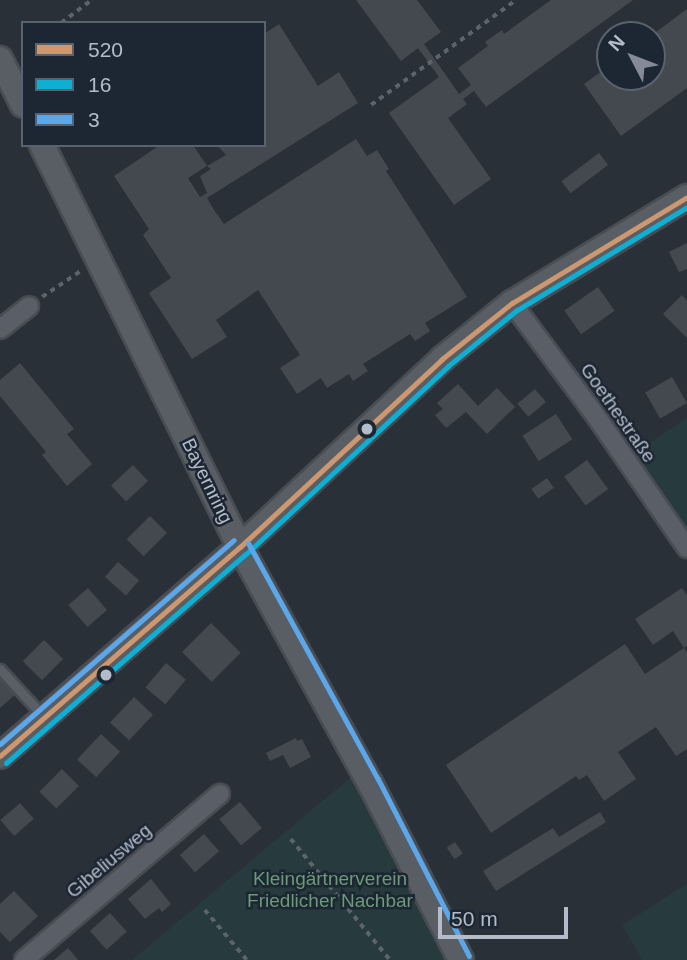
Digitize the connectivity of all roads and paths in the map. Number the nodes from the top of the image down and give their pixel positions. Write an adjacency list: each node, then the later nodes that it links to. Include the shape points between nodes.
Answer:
1 (92, 0): 3 (path)
2 (516, 0): 6 (path)
3 (64, 21)
4 (1, 64): 5 (street)
5 (21, 101)
6 (372, 105)
7 (44, 147): 9 (street, Bayernring)
8 (687, 197): 10 (street)
9 (98, 259): 11 (path); 13 (street, Bayernring)
10 (512, 303): 13 (street, via 442,359); 14 (street, Goethestraße)
11 (29, 306): 12 (street)
12 (0, 329)
13 (240, 547): 16 (street); 24 (street, Bayernring, via 350,745)
14 (687, 548)
15 (0, 669): 16 (lane)
16 (44, 717): 17 (street)
17 (0, 756)
18 (220, 794): 21 (street, Gibeliusweg)
19 (291, 839): 23 (path)
20 (205, 909): 22 (path)
21 (24, 960)
22 (247, 960)
23 (390, 960)
24 (461, 960)

